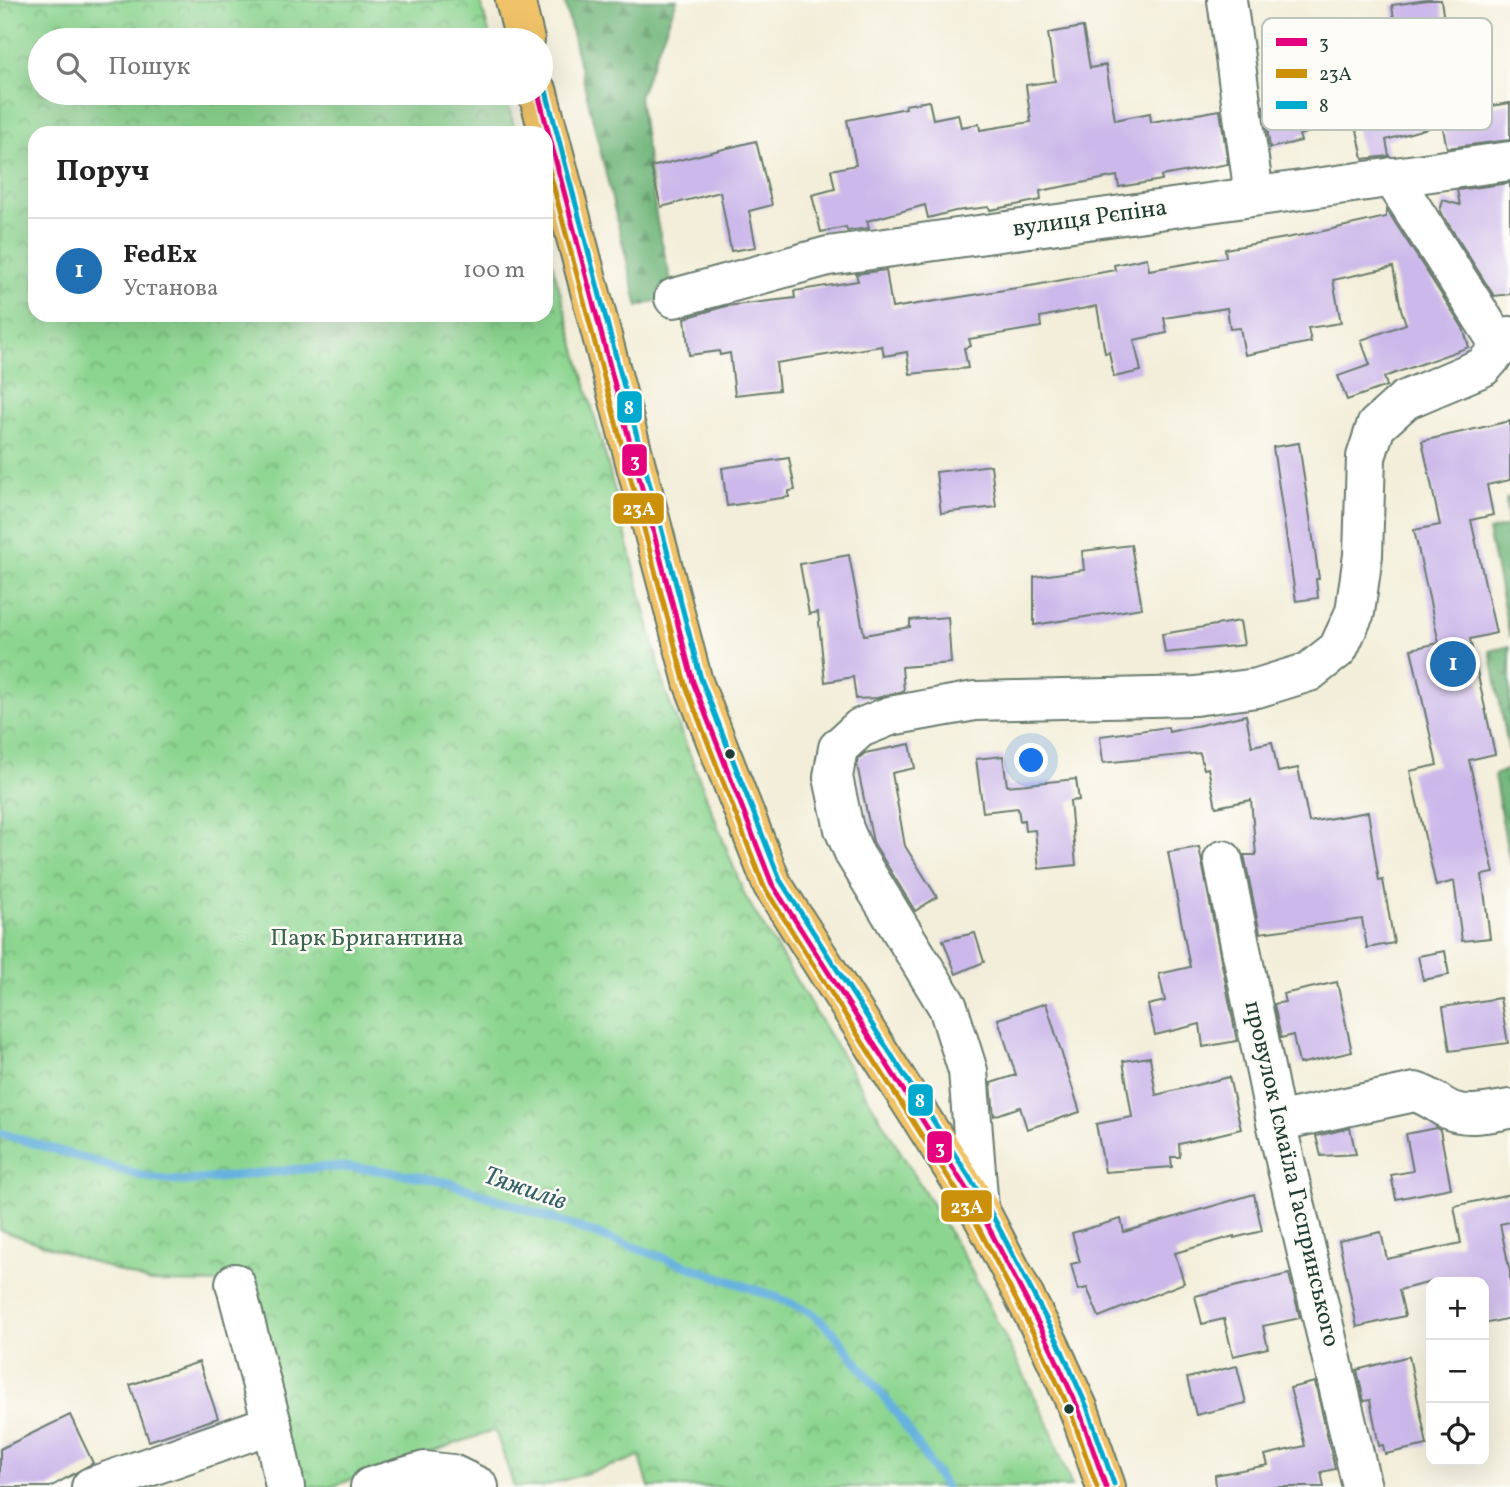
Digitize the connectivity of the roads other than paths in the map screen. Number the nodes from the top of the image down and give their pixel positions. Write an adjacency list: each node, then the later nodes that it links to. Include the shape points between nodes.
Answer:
1 (515, 0): 3 (main road)
2 (1227, 0): 9 (street)
3 (522, 28)
4 (541, 105): 5 (main road)
5 (547, 126)
6 (553, 150): 15 (main road, via 693,682 772,884)
7 (1510, 161): 8 (street, вулиця Рєпіна)
8 (1392, 177): 9 (street, вулиця Рєпіна); 11 (street)
9 (1254, 195): 10 (street, вулиця Рєпіна, via 828,256)
10 (674, 298)
11 (1501, 357): 15 (street, via 1405,400 1376,426 1366,457 1363,555 1355,612 1338,649 1309,672 1257,688 1195,696 975,701 890,716 860,728 838,748 834,778 844,829 855,855 948,1007 968,1071)
12 (1223, 860): 14 (street, провулок Ісмаїла Гаспринського)
13 (1510, 1109): 14 (street, via 1466,1115 1415,1092)
14 (1276, 1122): 23 (street, провулок Ісмаїла Гаспринського)
15 (979, 1209): 22 (main road, via 1079,1410)
16 (235, 1283): 17 (street)
17 (272, 1424): 18 (street); 19 (street)
18 (91, 1487)
19 (285, 1487)
20 (370, 1487): 21 (street, via 425,1471 452,1474)
21 (479, 1487)
22 (1106, 1487)
23 (1362, 1487)

